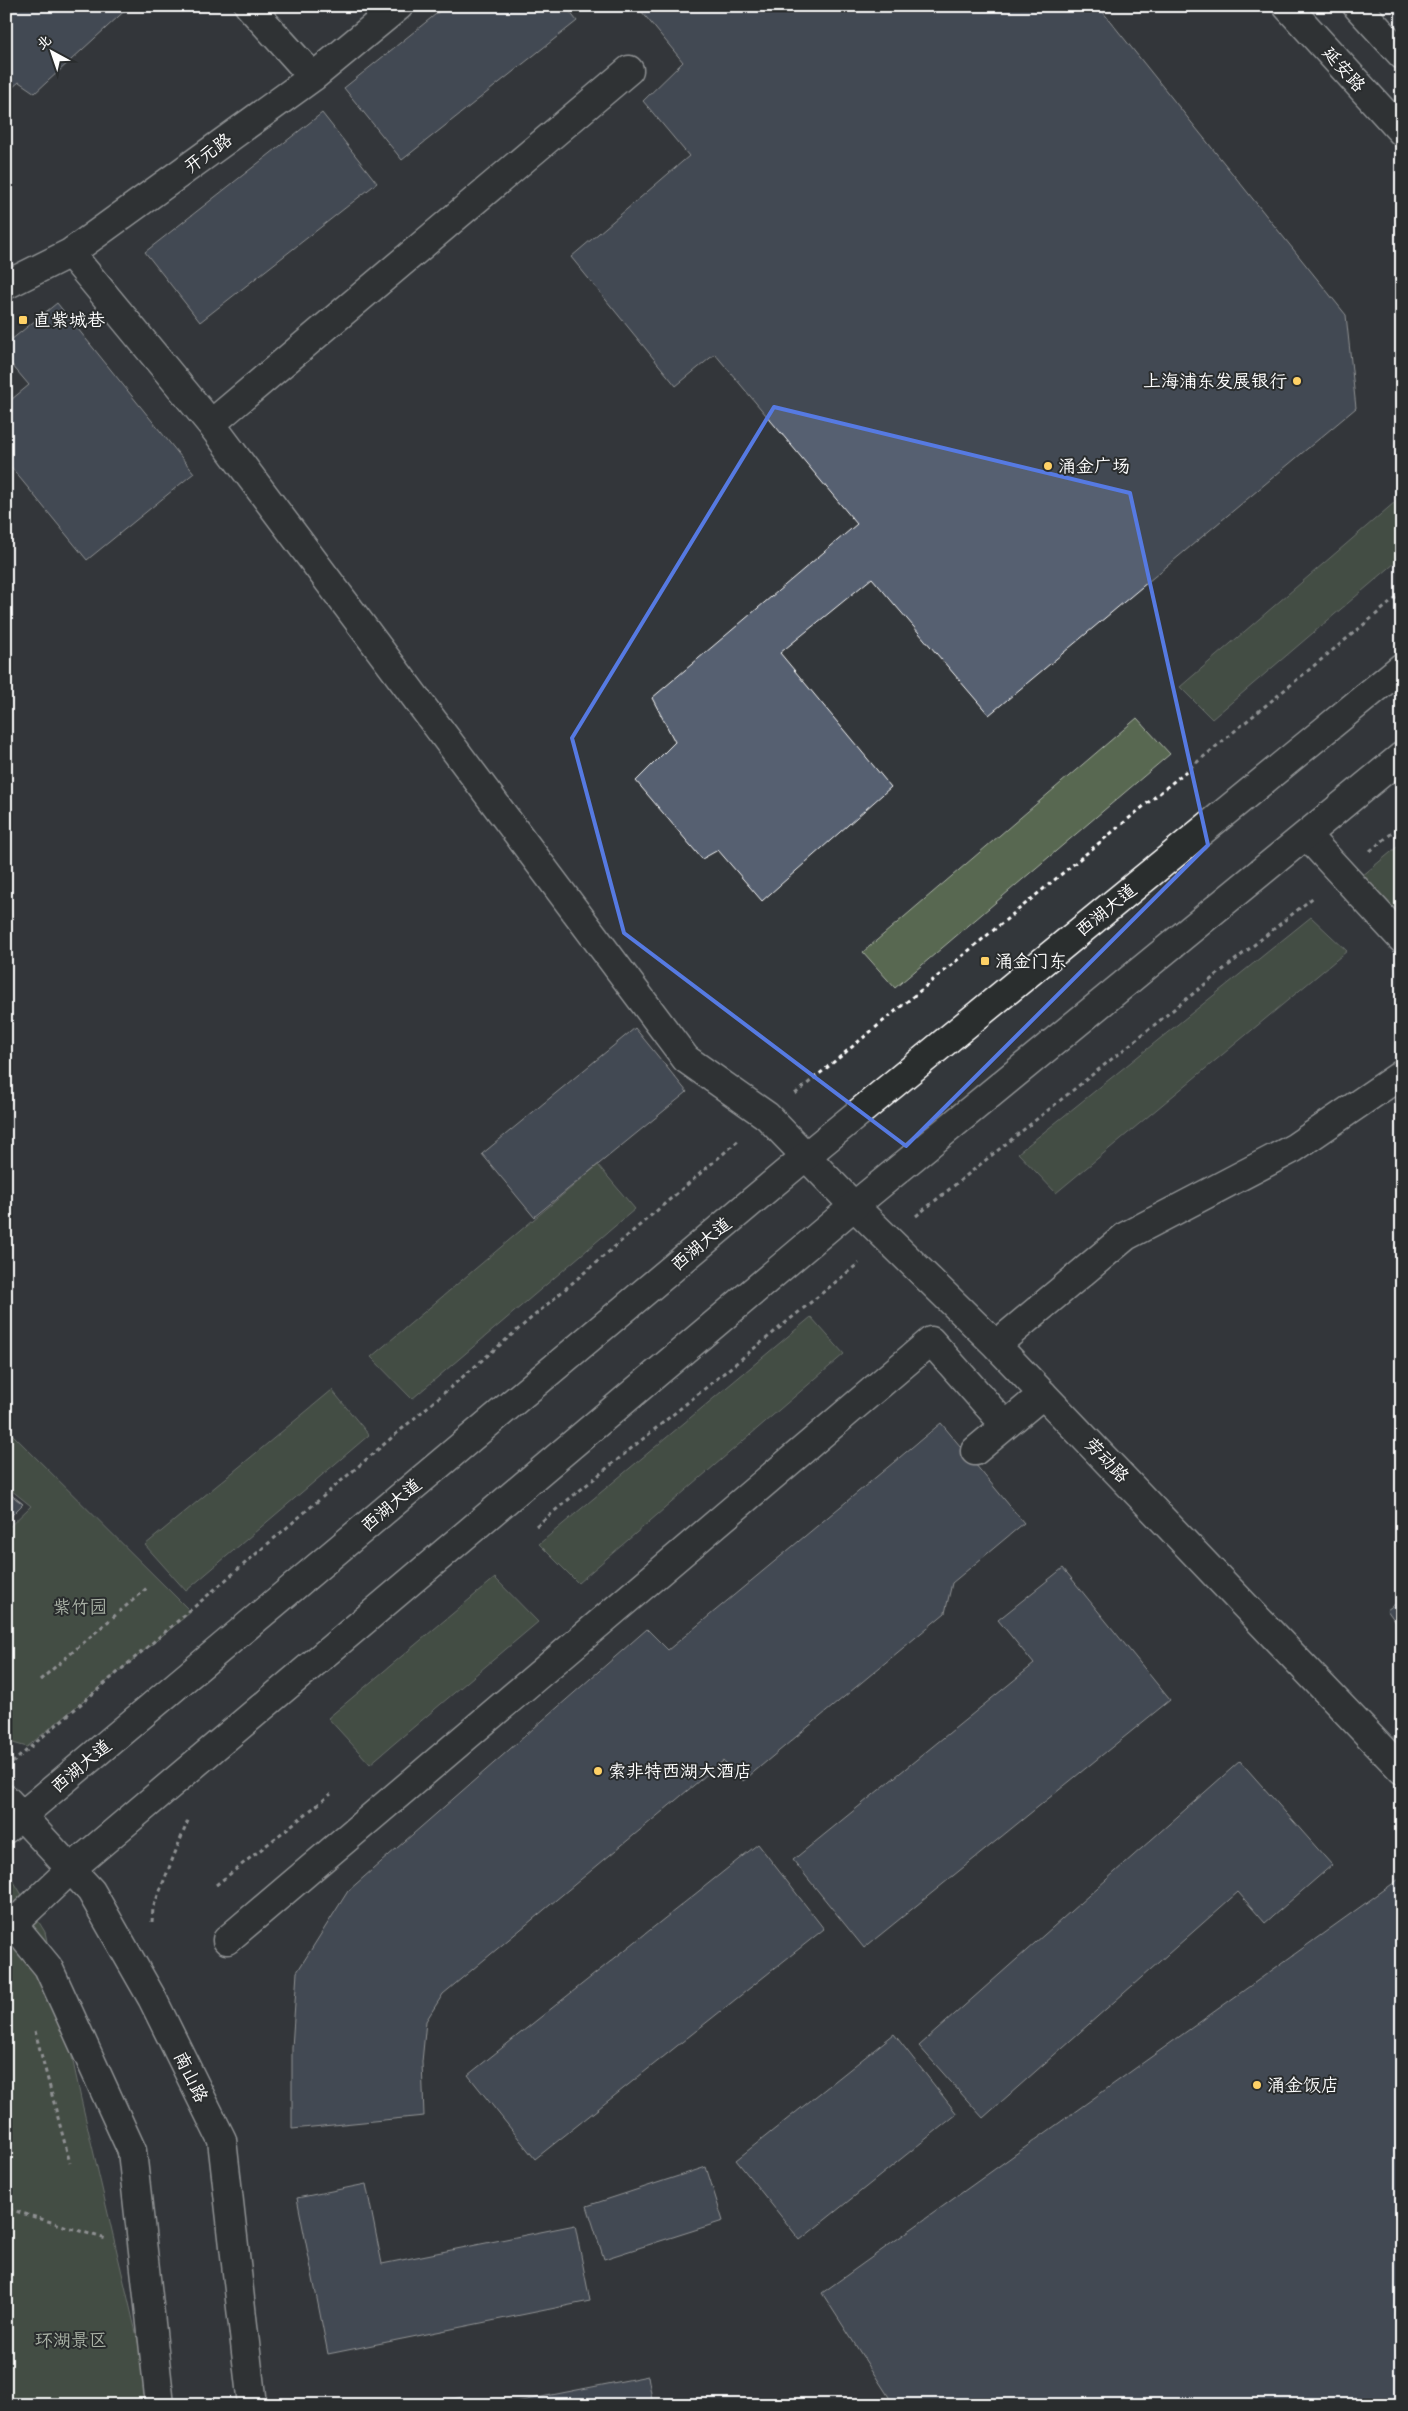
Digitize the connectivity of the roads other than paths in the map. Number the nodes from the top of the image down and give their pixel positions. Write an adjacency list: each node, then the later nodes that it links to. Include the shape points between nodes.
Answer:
1 (249, 6): 7 (main road)
2 (399, 6): 7 (main road, 开元路)
3 (1287, 6): 8 (main road, 延安路)
4 (1357, 6): 5 (main road)
5 (1402, 55)
6 (629, 70): 11 (main road)
7 (313, 77): 9 (main road, 开元路)
8 (1402, 132)
9 (70, 253): 10 (main road, 开元路); 11 (main road, 劳动路)
10 (6, 285)
11 (211, 424): 17 (main road, 劳动路, via 686,1059 767,1116)
12 (1402, 667): 17 (main road, 西湖大道)
13 (1402, 756): 14 (main road)
14 (1307, 836): 15 (main road); 18 (main road)
15 (1402, 939)
16 (1402, 1074): 19 (main road, via 1294,1148 1126,1236)
17 (806, 1156): 18 (main road, 劳动路); 24 (main road, 西湖大道)
18 (854, 1206): 19 (main road, 劳动路); 25 (main road)
19 (996, 1345): 20 (main road, 劳动路)
20 (1043, 1394): 21 (main road); 23 (main road, 劳动路)
21 (1005, 1425): 22 (main road); 27 (main road, via 931,1341)
22 (975, 1451)
23 (1402, 1770)
24 (12, 1814): 25 (main road, 南山路)
25 (72, 1868): 26 (main road); 29 (main road, 南山路, via 91,1891 152,1998 222,2140)
26 (10, 1920): 28 (main road, via 48,1967 132,2151)
27 (227, 1940)
28 (160, 2405)
29 (252, 2405)

